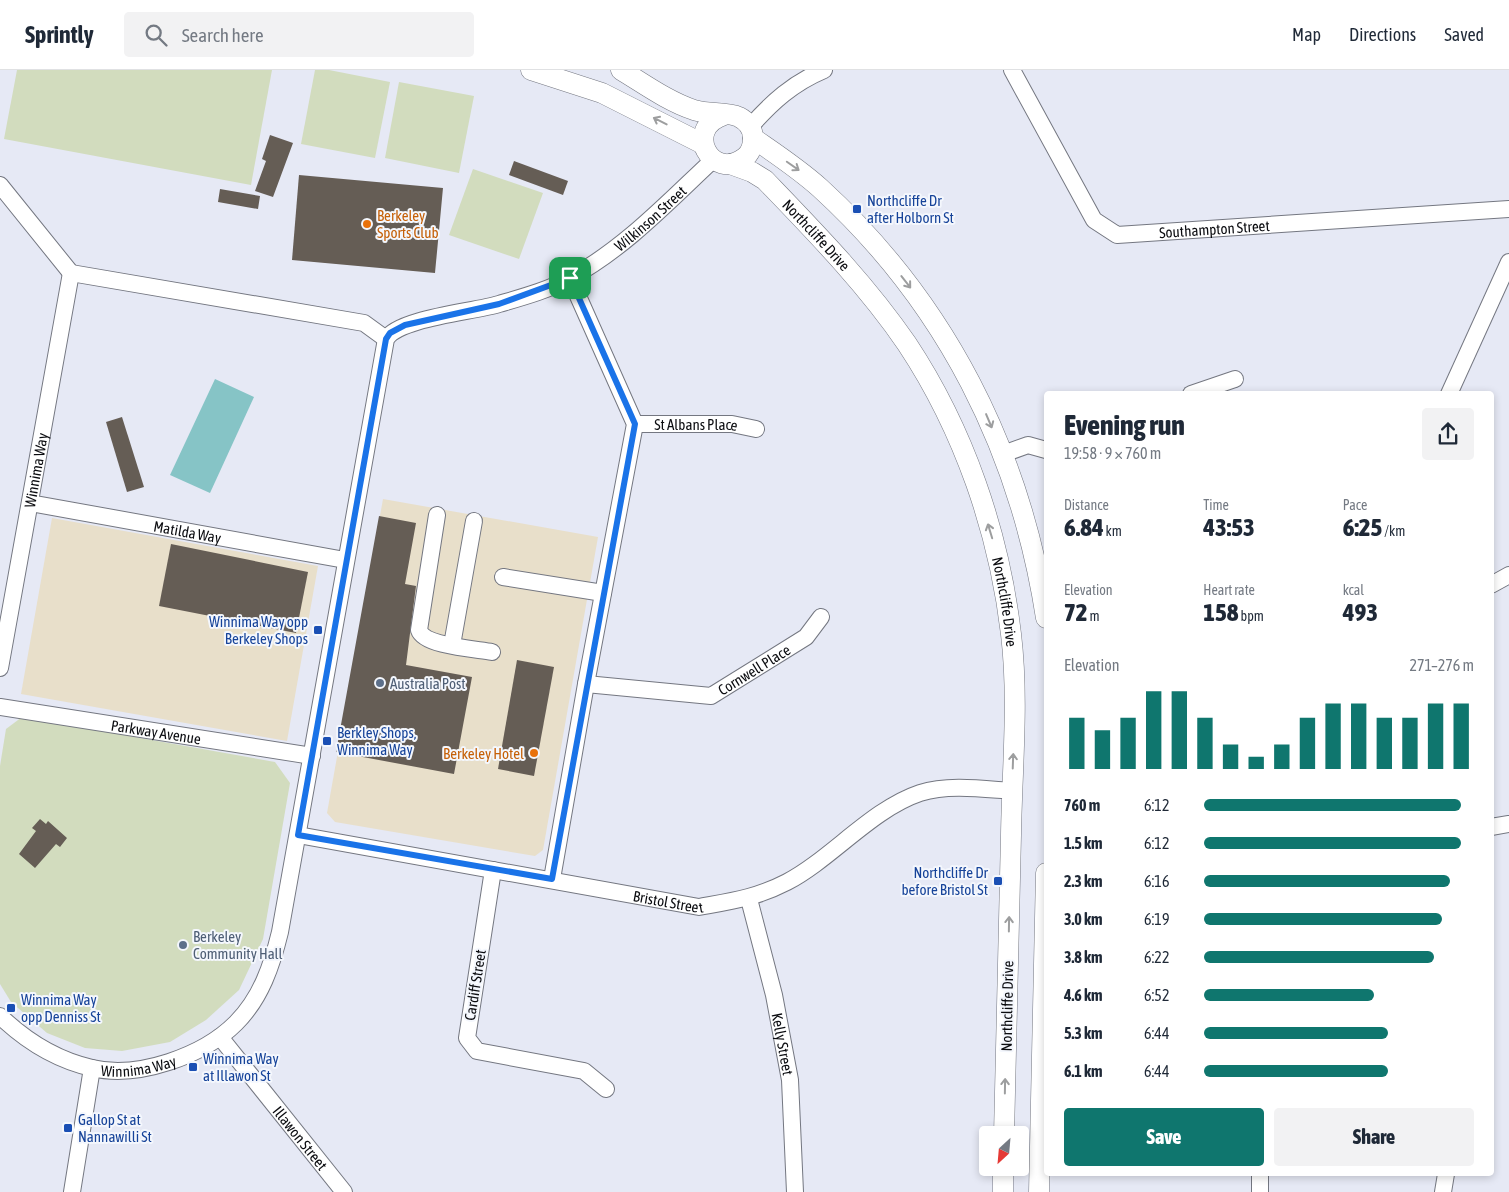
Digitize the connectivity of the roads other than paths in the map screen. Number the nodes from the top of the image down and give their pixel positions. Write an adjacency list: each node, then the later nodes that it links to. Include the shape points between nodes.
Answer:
1 (531, 70): 7 (main road, Northcliffe Drive, one-way to 1, via 602,93)
2 (621, 70): 5 (main road, via 685,107 704,114)
3 (824, 70): 6 (street, via 800,80 773,102)
4 (1012, 70): 9 (street, Southampton Street, via 1094,220 1117,235)
5 (724, 115): 6 (main road, via 736,116); 7 (main road, via 710,122 706,129)
6 (752, 133): 7 (main road, via 752,148 739,162); 20 (main road, one-way to 20, via 819,188 875,243 906,282 936,322 971,382)
7 (716, 156): 12 (street, Wilkinson Street, via 625,241); 37 (main road, Northcliffe Drive, one-way to 7, via 1011,635 998,557 975,479 944,410 907,344 841,260 765,180)
8 (0, 185): 11 (street)
9 (1509, 208)
10 (1509, 262): 16 (street)
11 (71, 273): 13 (street, via 364,323); 21 (street, Winnima Way)
12 (570, 278): 13 (street, Wilkinson Street, via 499,304 405,325); 17 (street)
13 (386, 339): 24 (street, Winnima Way)
14 (1235, 379): 15 (street)
15 (1200, 391)
16 (1449, 391)
17 (635, 424): 18 (street, St Albans Place, via 732,424); 28 (street)
18 (756, 429)
19 (1044, 449): 20 (street, via 1028,445)
20 (1003, 454): 29 (main road, via 1032,540)
21 (30, 503): 24 (street, Matilda Way); 33 (street, Winnima Way)
22 (438, 515): 31 (street, via 419,630 425,639)
23 (474, 521): 31 (street)
24 (345, 560): 36 (street, Winnima Way)
25 (1509, 575): 27 (street)
26 (502, 577): 28 (street)
27 (1494, 584)
28 (603, 593): 34 (street)
29 (1044, 607)
30 (821, 618): 34 (street, Cornwell Place, via 806,637 711,696)
31 (452, 645): 32 (street)
32 (492, 652)
33 (0, 668)
34 (586, 684): 42 (street)
35 (0, 706): 36 (street, Parkway Avenue)
36 (312, 756): 40 (street, Winnima Way)
37 (1012, 790): 43 (street, Bristol Street, via 956,788 920,793 893,806 788,881); 49 (main road, Northcliffe Drive, one-way to 37)
38 (1509, 824): 39 (street)
39 (1494, 826)
40 (298, 835): 41 (street, Bristol Street); 46 (street, Winnima Way, via 272,964 251,1005)
41 (493, 870): 42 (street, Bristol Street); 48 (street, Cardiff Street, via 467,1038 477,1050 584,1071)
42 (552, 879): 43 (street, Bristol Street, via 699,907)
43 (749, 899): 55 (street, Kelly Street, via 774,995 790,1080)
44 (1044, 964): 57 (main road)
45 (0, 1016): 47 (street, Winnima Way, via 41,1048)
46 (220, 1037): 47 (street, Winnima Way, via 191,1054 162,1064 131,1069); 54 (street, Illawon Street)
47 (92, 1068): 53 (street)
48 (606, 1089)
49 (1004, 1126)
50 (1003, 1176): 56 (main road)
51 (1260, 1176): 58 (street)
52 (1446, 1176): 59 (street)
53 (72, 1192)
54 (344, 1192)
55 (795, 1192)
56 (1003, 1192)
57 (1039, 1192)
58 (1260, 1192)
59 (1443, 1192)

